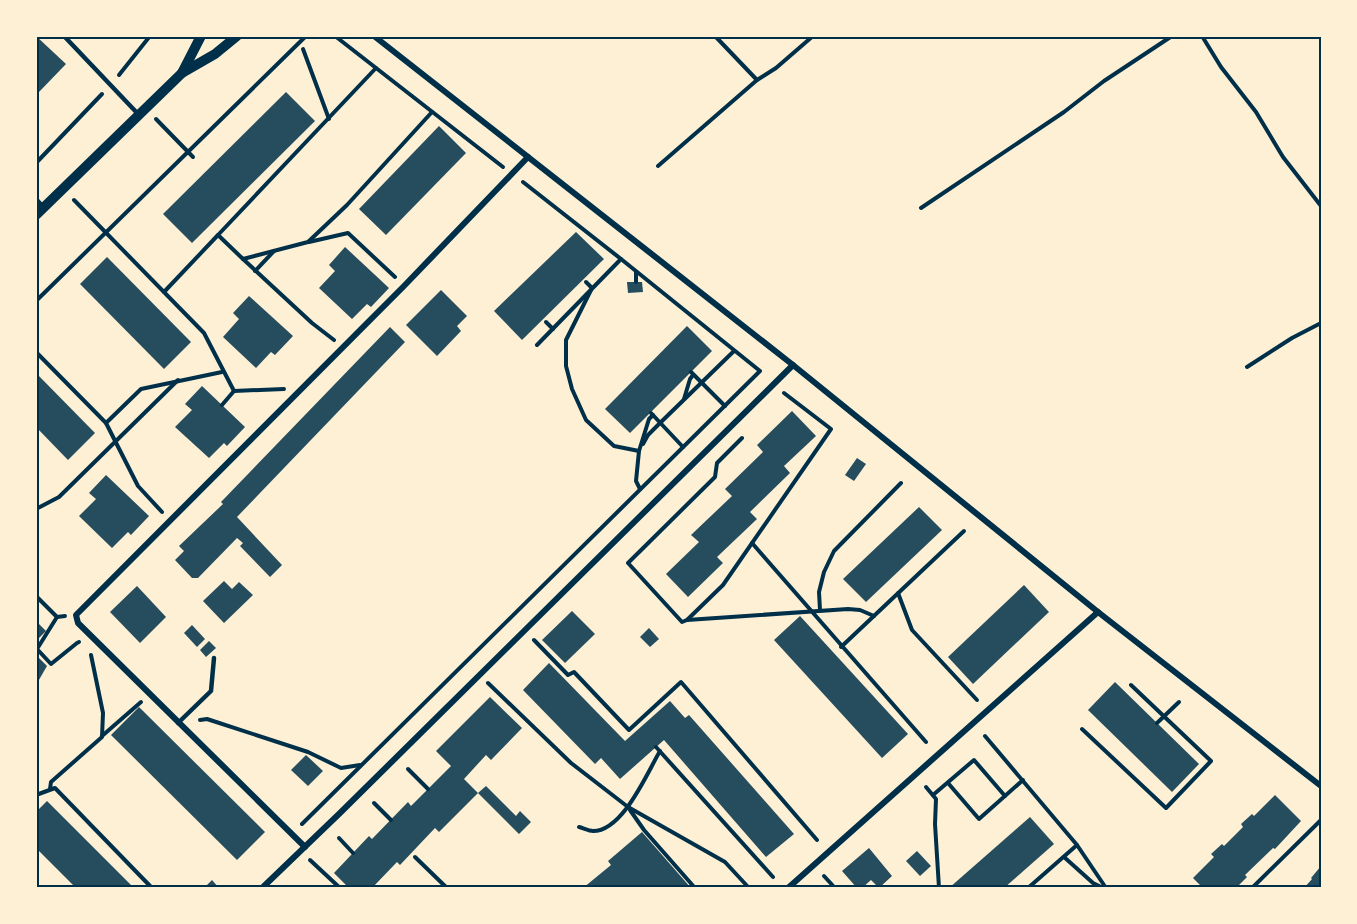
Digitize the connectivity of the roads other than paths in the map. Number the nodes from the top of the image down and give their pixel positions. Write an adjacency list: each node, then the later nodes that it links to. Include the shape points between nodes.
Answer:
1 (64, 36): 6 (lane)
2 (201, 36): 5 (street)
3 (237, 36): 5 (street)
4 (374, 36): 7 (street)
5 (182, 73): 6 (street)
6 (143, 112): 8 (street)
7 (528, 157): 9 (street); 12 (street, via 405,286 76,615 78,623)
8 (39, 207)
9 (794, 365): 10 (street); 14 (street)
10 (1098, 612): 13 (street); 16 (street)
11 (214, 658): 12 (lane, via 211,691)
12 (178, 723): 14 (street)
13 (1321, 786)
14 (303, 849): 15 (street)
15 (262, 888)
16 (788, 888)

